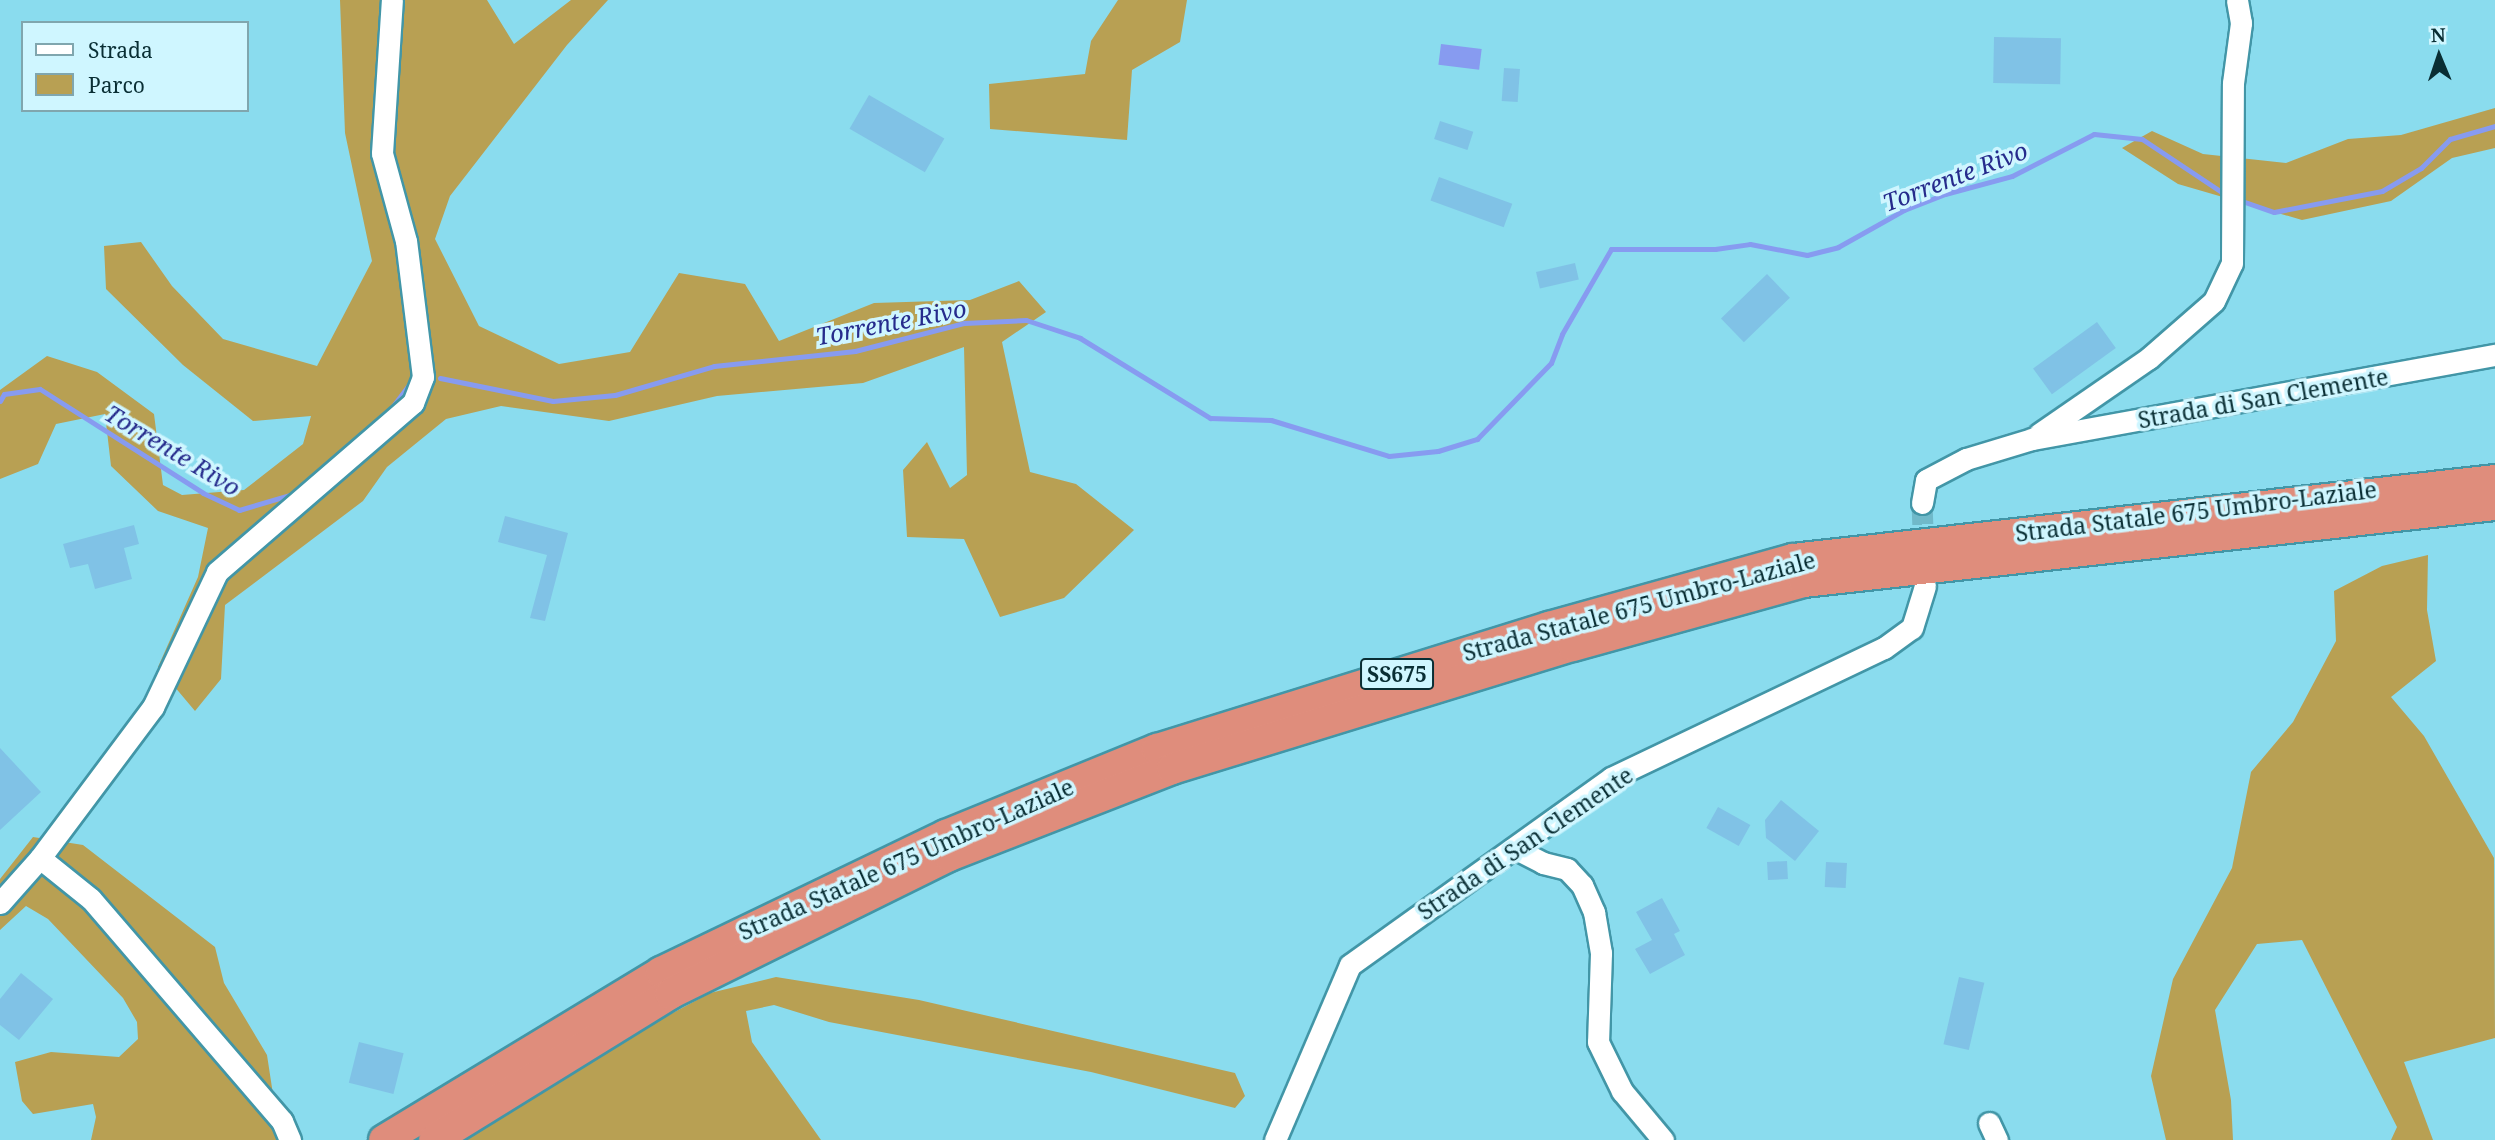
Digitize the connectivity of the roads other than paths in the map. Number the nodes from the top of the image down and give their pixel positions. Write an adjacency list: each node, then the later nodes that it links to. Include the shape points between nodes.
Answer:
1 (391, 0): 10 (street, via 382,153 405,241 423,377 413,402 217,572 153,707)
2 (2237, 0): 4 (street, Strada di San Clemente, via 2241,23 2233,83 2232,263 2214,301 2149,358)
3 (2495, 355): 4 (street, Strada di San Clemente)
4 (2032, 439): 6 (street, Strada di San Clemente, via 1966,459 1926,480)
5 (2495, 480): 13 (highway, Strada Statale 675 Umbro-Laziale / SS675, via 1793,559 1549,627 1157,749 946,835 660,972)
6 (1922, 503)
7 (2495, 505): 14 (highway, Strada Statale 675 Umbro-Laziale / SS675, via 1804,582 1573,646 1224,753 937,862 670,994)
8 (1925, 586): 9 (street, Strada di San Clemente, via 1912,628 1884,648 1611,778)
9 (1514, 848): 15 (street, Strada di San Clemente, via 1350,965); 16 (street, via 1567,869 1582,885 1594,912 1601,953 1598,1042 1622,1091)
10 (40, 858): 11 (street); 12 (street, via 92,899 282,1121)
11 (0, 903)
12 (290, 1140)
13 (384, 1140)
14 (434, 1140)
15 (1275, 1140)
16 (1663, 1140)

